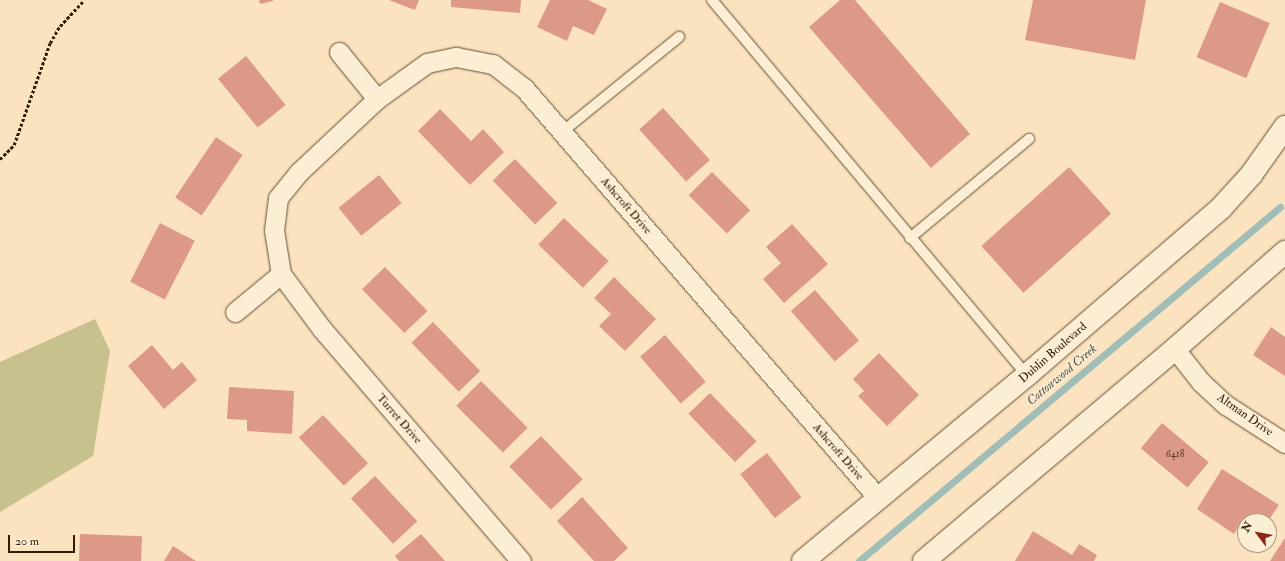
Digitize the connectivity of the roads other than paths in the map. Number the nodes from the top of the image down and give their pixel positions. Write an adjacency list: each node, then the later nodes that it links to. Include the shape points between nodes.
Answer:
1 (715, 1): 8 (lane)
2 (679, 37): 6 (lane)
3 (339, 52): 4 (street)
4 (378, 99): 6 (street, Ashcroft Drive, via 427,63 456,57 493,64 524,88); 10 (street, Turret Drive, via 299,172 278,198 274,230)
5 (1284, 130): 13 (main road, Dublin Boulevard, via 1251,175 1221,208)
6 (562, 132): 15 (street, Ashcroft Drive)
7 (1029, 139): 8 (lane)
8 (910, 238): 13 (lane)
9 (1285, 252): 12 (main road)
10 (281, 274): 11 (street); 16 (street, Turret Drive, via 322,329)
11 (235, 312)
12 (1175, 349): 14 (street, Altman Drive, via 1201,382 1226,405); 18 (main road)
13 (1027, 375): 15 (main road, Dublin Boulevard)
14 (1285, 443)
15 (878, 498): 17 (main road, Dublin Boulevard)
16 (522, 561)
17 (803, 561)
18 (924, 561)

